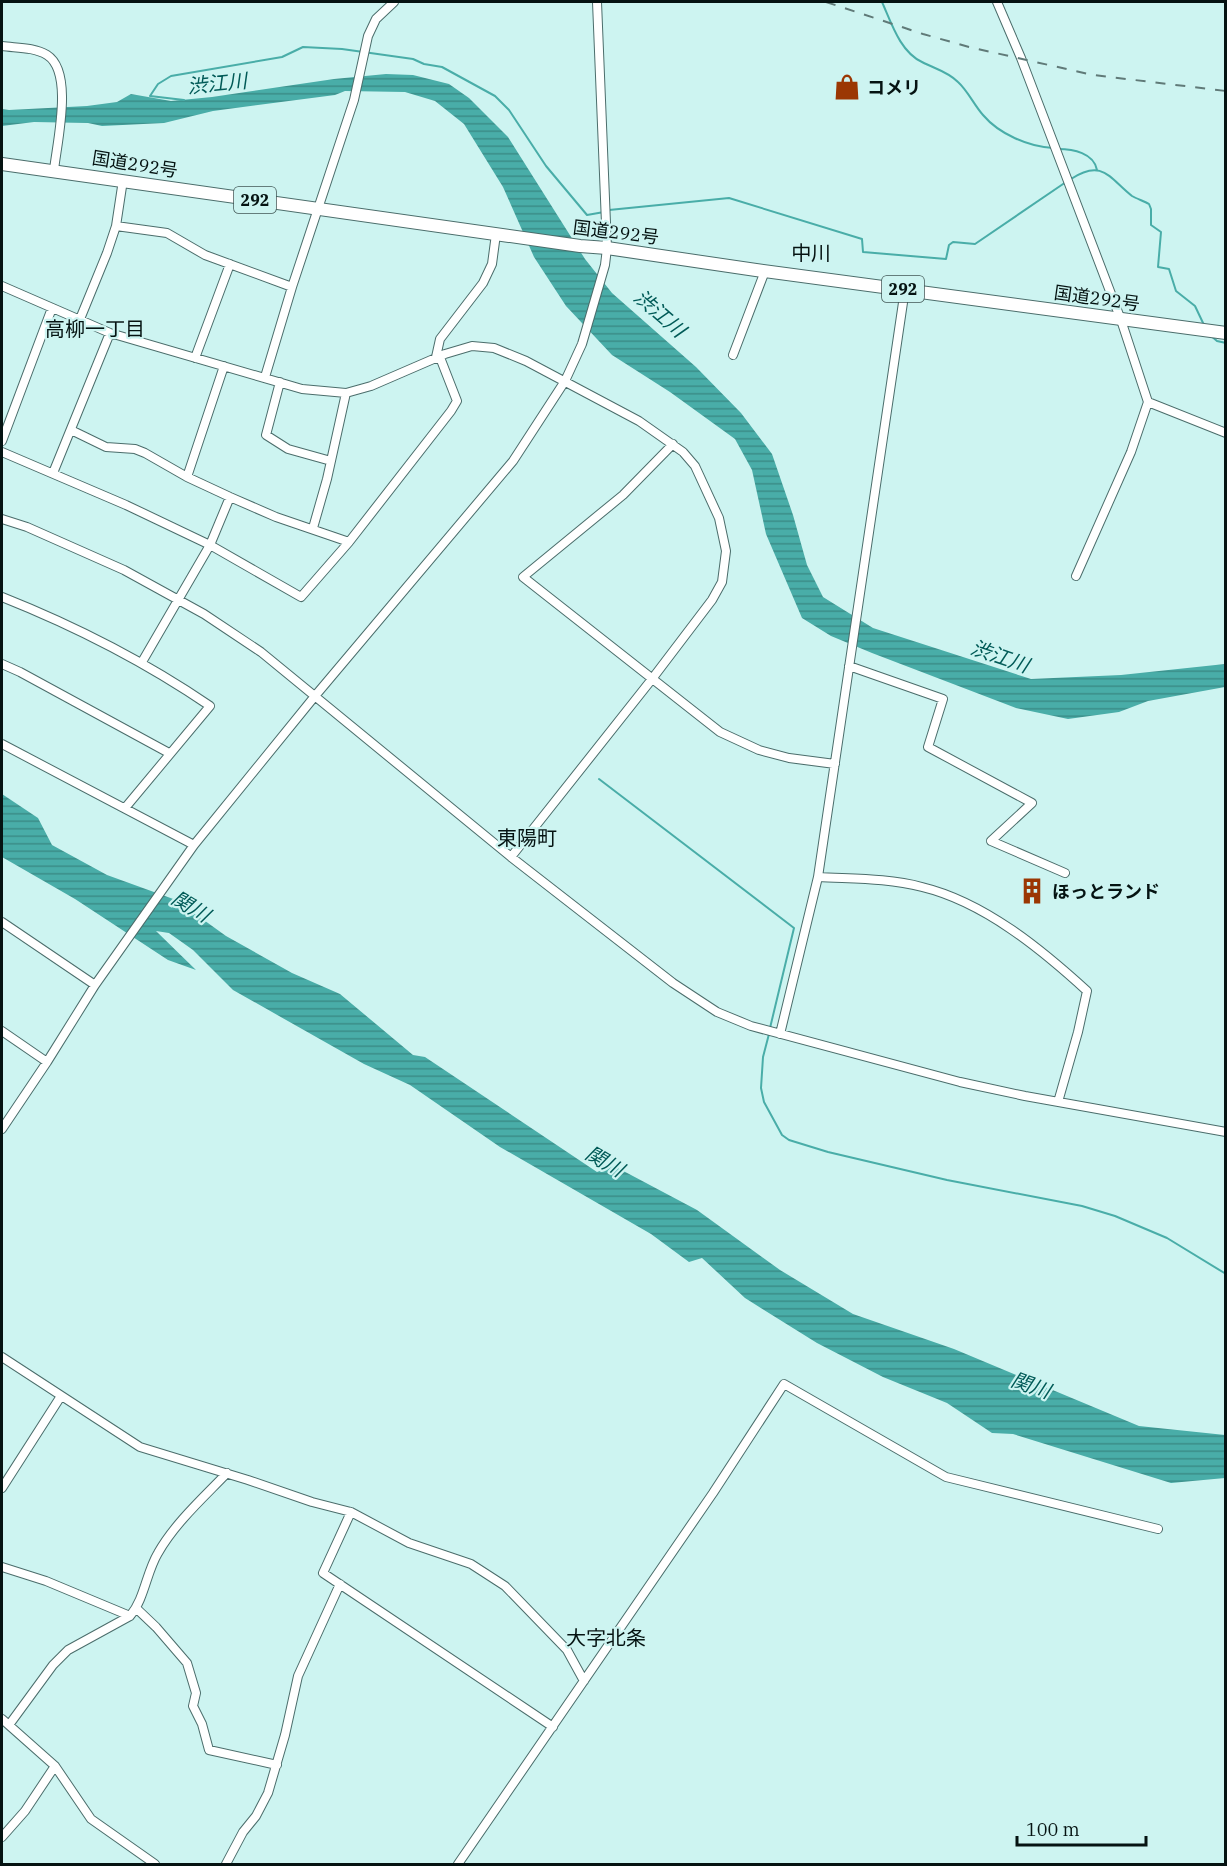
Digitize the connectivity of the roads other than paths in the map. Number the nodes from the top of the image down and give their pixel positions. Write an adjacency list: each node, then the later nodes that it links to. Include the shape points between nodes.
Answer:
1 (394, 2): 8 (street, via 376,19 368,36 354,100)
2 (597, 2): 11 (street)
3 (997, 2): 19 (street)
4 (2, 46): 6 (street, via 40,52 59,68 62,98)
5 (2, 164): 6 (highway, 国道292号 / 292)
6 (54, 170): 7 (highway, 国道292号 / 292)
7 (123, 180): 8 (highway, 国道292号 / 292); 9 (street)
8 (318, 210): 10 (highway, 国道292号 / 292); 15 (street)
9 (116, 226): 12 (street, via 167,233); 18 (street)
10 (496, 234): 11 (highway, 国道292号 / 292); 23 (street, via 492,264 483,283 440,339)
11 (607, 248): 13 (highway, 国道292号 / 292); 27 (street, via 582,344)
12 (230, 264): 15 (street); 24 (street)
13 (765, 271): 16 (highway, 国道292号 / 292); 22 (street)
14 (2, 286): 17 (street)
15 (292, 287): 26 (street)
16 (905, 289): 19 (highway, 国道292号 / 292); 49 (street)
17 (52, 308): 18 (street); 33 (street)
18 (80, 319): 20 (street)
19 (1122, 320): 21 (highway, 国道292号 / 292); 30 (street)
20 (110, 333): 24 (street); 31 (street)
21 (1226, 333)
22 (733, 355)
23 (436, 357): 27 (street, via 472,346 494,348); 29 (street, via 372,386); 42 (street, via 441,360 457,401)
24 (195, 358): 25 (street)
25 (224, 366): 26 (street); 38 (street)
26 (266, 378): 28 (street)
27 (565, 381): 34 (street); 51 (street, via 513,461)
28 (280, 382): 29 (street); 36 (street, via 266,435 288,449)
29 (346, 393): 36 (street)
30 (1148, 402): 32 (street); 44 (street, via 1131,452)
31 (71, 430): 37 (street); 38 (street, via 106,447 145,453)
32 (1226, 433)
33 (2, 441)
34 (673, 444): 50 (street, via 695,466 710,494 726,551 725,571 712,600); 50 (street, via 623,495 523,577)
35 (2, 453): 37 (street)
36 (331, 461): 41 (street)
37 (53, 473): 43 (street)
38 (187, 477): 39 (street)
39 (230, 497): 41 (street, via 276,518); 43 (street)
40 (2, 519): 46 (street, via 124,570)
41 (313, 528): 42 (street)
42 (349, 542): 43 (street, via 301,597)
43 (210, 545): 46 (street)
44 (1076, 576)
45 (2, 597): 47 (street, via 87,633)
46 (178, 599): 47 (street); 51 (street, via 261,652)
47 (142, 662): 53 (street, via 210,706)
48 (2, 664): 53 (street)
49 (849, 666): 54 (street); 58 (street, via 944,699 928,747 1032,803 991,841)
50 (652, 680): 54 (street, via 720,732 759,750); 57 (street)
51 (315, 696): 56 (street); 57 (street)
52 (2, 744): 55 (street)
53 (169, 753): 55 (street)
54 (835, 764): 59 (street)
55 (125, 808): 56 (street)
56 (192, 848): 61 (street)
57 (511, 857): 63 (street, via 673,983 717,1012)
58 (1065, 873)
59 (818, 877): 63 (street); 65 (street, via 895,882 924,887 956,900 988,915 1028,942 1087,991)
60 (2, 922): 61 (street)
61 (95, 985): 64 (street)
62 (2, 1031): 64 (street)
63 (780, 1034): 65 (street, via 960,1082)
64 (47, 1062): 66 (street)
65 (1058, 1102): 67 (street)
66 (2, 1129)
67 (1226, 1132)
68 (2, 1357): 69 (street)
69 (62, 1396): 70 (street, via 140,1447); 71 (street)
70 (227, 1473): 72 (street); 76 (street, via 159,1550)
71 (2, 1488)
72 (351, 1512): 75 (street, via 323,1574); 78 (street, via 409,1542 471,1564 505,1586 567,1650)
73 (1158, 1529): 78 (street, via 946,1477 784,1384)
74 (2, 1567): 77 (street)
75 (340, 1584): 80 (street); 82 (street, via 298,1676)
76 (136, 1608): 77 (street); 82 (street, via 187,1663 196,1693 194,1706 209,1750)
77 (130, 1616): 79 (street, via 68,1650)
78 (584, 1680): 80 (street)
79 (5, 1722): 81 (street)
80 (553, 1727): 86 (street)
81 (55, 1766): 83 (street); 84 (street, via 91,1819)
82 (276, 1766): 85 (street, via 268,1793)
83 (2, 1837)
84 (155, 1864)
85 (226, 1864)
86 (458, 1864)

